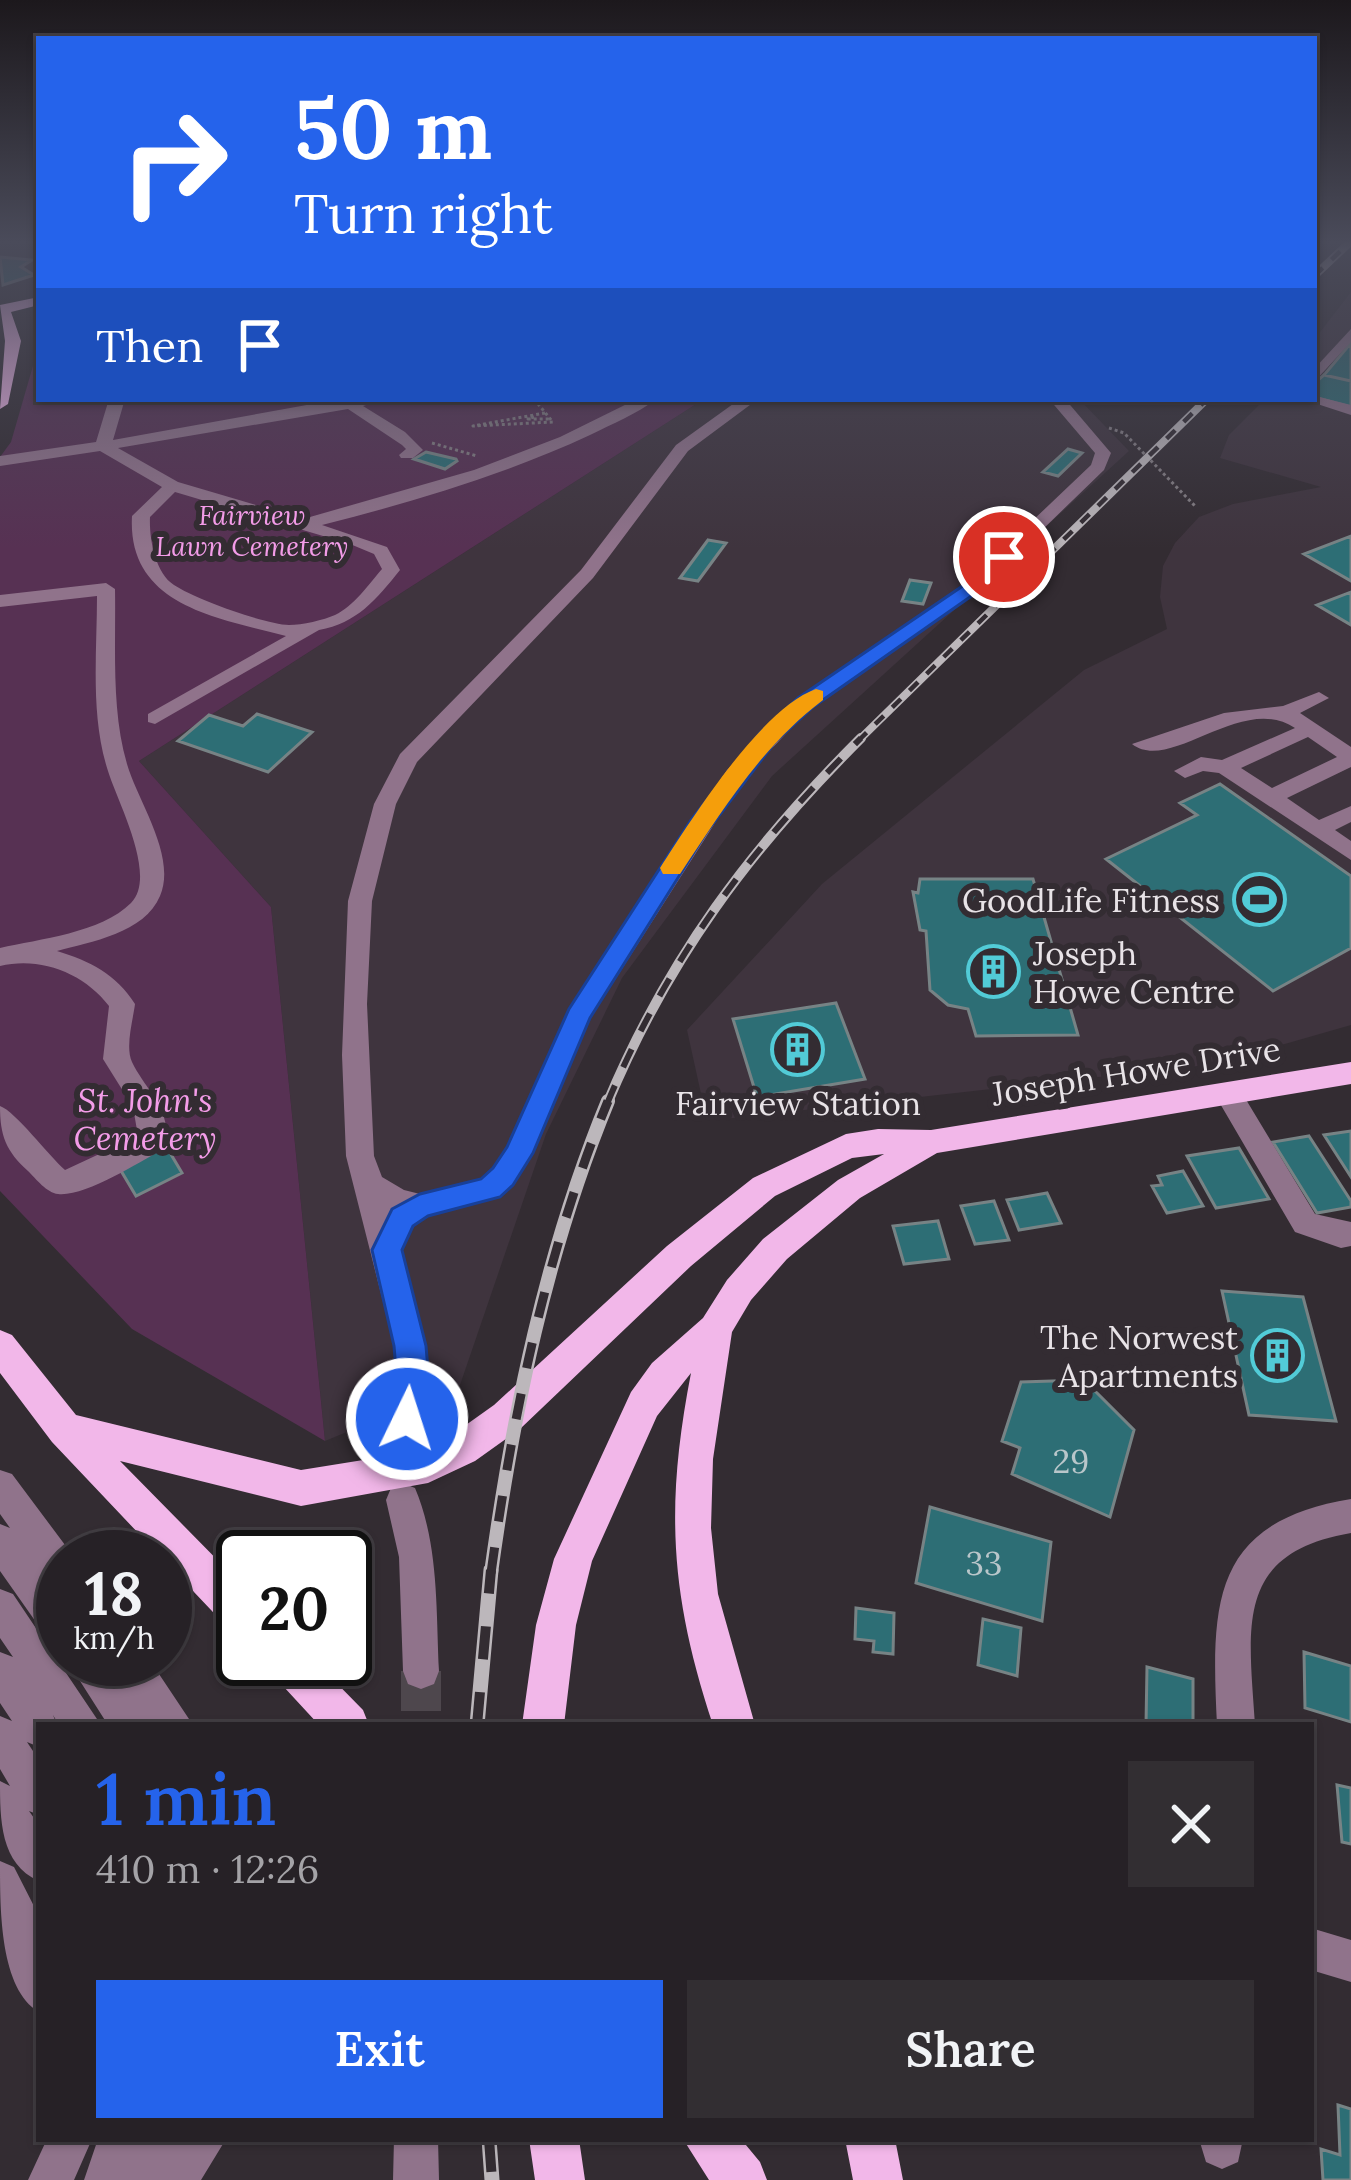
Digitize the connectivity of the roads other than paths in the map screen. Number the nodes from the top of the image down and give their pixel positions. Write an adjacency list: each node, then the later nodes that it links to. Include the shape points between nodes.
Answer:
1 (11, 346): 10 (main road)
2 (1340, 346): 3 (street)
3 (1317, 374)
4 (1317, 401): 12 (street)
5 (116, 402): 13 (street)
6 (344, 402): 13 (street)
7 (351, 402): 14 (street, via 402,433)
8 (642, 402): 17 (street, via 417,496)
9 (746, 402): 39 (street, via 682,448 586,574 408,759 386,795 354,947 360,1156)
10 (0, 404)
11 (1064, 406): 40 (street, via 1103,453 1098,467 973,586 767,737 699,825 578,1016 503,1176 489,1189)
12 (1351, 410)
13 (103, 446): 15 (street); 16 (street)
14 (411, 452)
15 (0, 461)
16 (172, 486): 17 (street); 18 (street, via 141,516)
17 (298, 525): 21 (street, via 381,551 392,570 354,610)
18 (155, 576): 19 (street); 21 (street, via 217,610 288,631)
19 (106, 590): 20 (street); 34 (street, via 114,760 146,841 152,889 140,909 116,921)
20 (0, 601)
21 (314, 628): 24 (street)
22 (1319, 698): 23 (street)
23 (1285, 712): 25 (street); 26 (street, via 1240,712 1182,740)
24 (155, 718)
25 (1310, 729): 27 (street); 28 (street)
26 (1143, 743)
27 (1351, 758): 30 (street)
28 (1225, 767): 29 (street); 30 (street)
29 (1185, 771)
30 (1270, 798): 32 (street)
31 (1351, 813): 32 (street)
32 (1317, 830): 33 (street)
33 (1351, 852)
34 (10, 955): 37 (street, via 80,964 110,986 122,1004 116,1059 154,1121 152,1142 60,1183)
35 (1345, 1079): 36 (main road, Joseph Howe Drive)
36 (1229, 1095): 38 (main road, Joseph Howe Drive); 41 (street, via 1305,1223)
37 (0, 1118)
38 (932, 1142): 43 (main road, via 849,1189 775,1249); 45 (main road, via 878,1141 807,1162 718,1222 506,1417 416,1470 301,1488)
39 (370, 1184): 40 (street); 42 (street)
40 (420, 1206): 42 (street, via 402,1217)
41 (1351, 1234)
42 (387, 1250): 46 (street, via 413,1381)
43 (715, 1329): 64 (main road, via 665,1374 606,1477 556,1625); 65 (main road, via 694,1462 691,1554 707,1647)
44 (0, 1346): 45 (main road)
45 (65, 1430): 52 (main road)
46 (403, 1454)
47 (0, 1486): 50 (street)
48 (403, 1500): 56 (street, via 416,1557)
49 (1351, 1516): 66 (street, via 1320,1518 1261,1548 1235,1604)
50 (36, 1536)
51 (0, 1541): 53 (street)
52 (216, 1587)
53 (36, 1591)
54 (0, 1607): 60 (street)
55 (0, 1670): 67 (street)
56 (421, 1671)
57 (103, 1686): 61 (street)
58 (146, 1686): 62 (street)
59 (311, 1686): 63 (main road)
60 (80, 1722)
61 (129, 1722)
62 (172, 1722)
63 (345, 1722)
64 (543, 1722)
65 (733, 1722)
66 (1235, 1722)
67 (36, 1723)
68 (0, 1736): 69 (street)
69 (36, 1790)
70 (0, 1801): 71 (street)
71 (36, 1856)
72 (0, 1880): 75 (street)
73 (0, 1940): 77 (street)
74 (1314, 1950): 76 (street)
75 (36, 1954)
76 (1351, 1960)
77 (36, 1987)
78 (69, 2142): 87 (street)
79 (119, 2142): 88 (street)
80 (136, 2142): 89 (street)
81 (151, 2142): 90 (street)
82 (201, 2142): 91 (street)
83 (416, 2142): 92 (street)
84 (554, 2142): 93 (main road)
85 (710, 2142): 94 (main road)
86 (871, 2142): 95 (main road)
87 (51, 2180)
88 (107, 2180)
89 (123, 2180)
90 (133, 2180)
91 (172, 2180)
92 (416, 2180)
93 (560, 2180)
94 (742, 2180)
95 (878, 2180)

